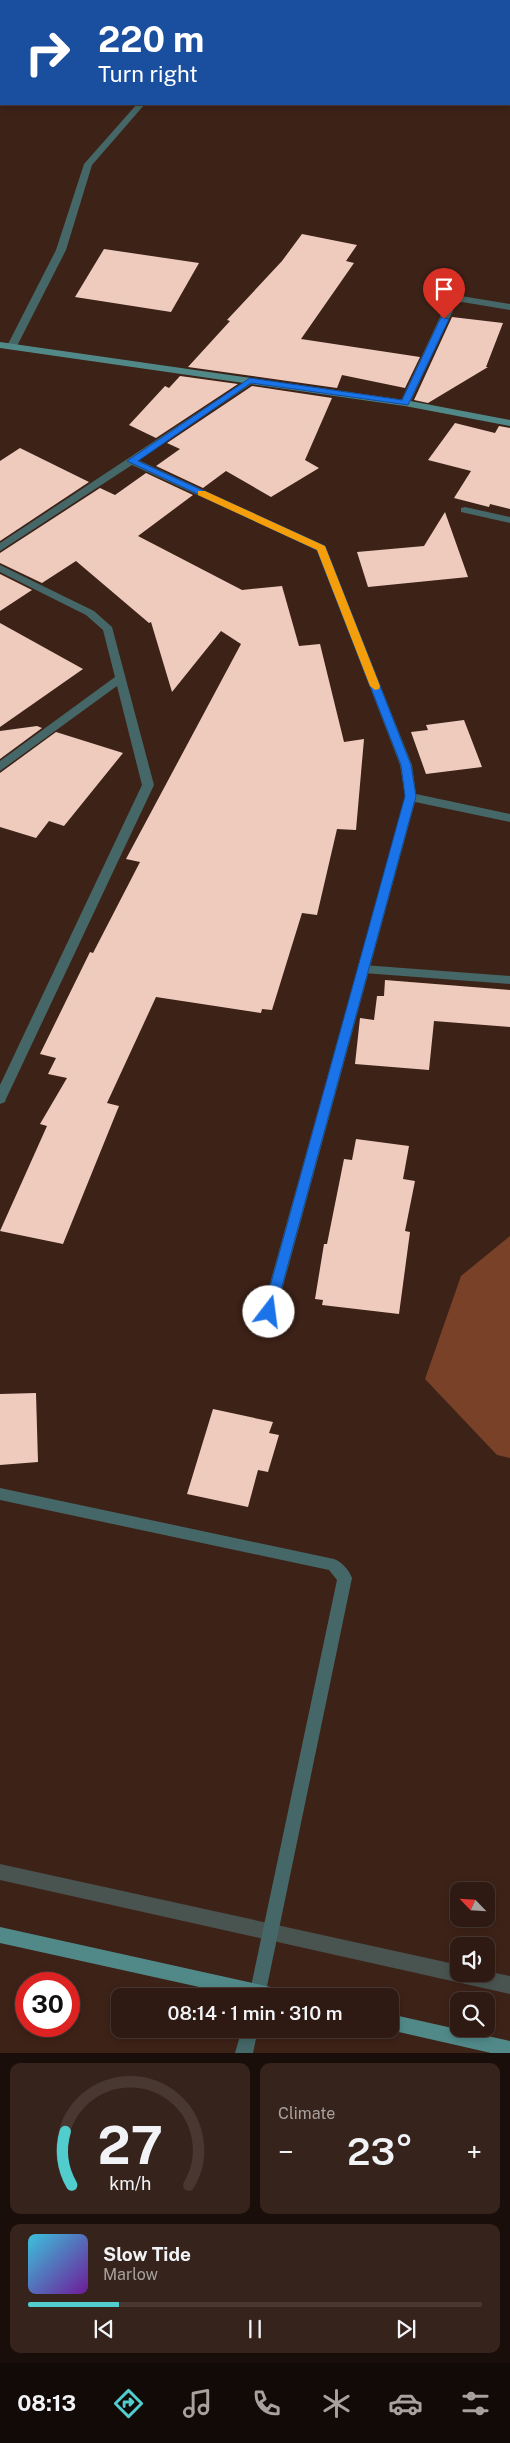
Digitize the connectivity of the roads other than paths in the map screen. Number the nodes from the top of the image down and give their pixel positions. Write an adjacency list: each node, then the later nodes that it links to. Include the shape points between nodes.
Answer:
1 (140, 105): 4 (street, via 88,164 61,250)
2 (510, 307): 7 (street, via 461,299 452,302)
3 (0, 345): 4 (street)
4 (12, 346): 5 (street); 6 (street)
5 (0, 354)
6 (250, 380): 7 (street); 9 (street)
7 (405, 403): 8 (street)
8 (510, 423)
9 (132, 461): 12 (street); 16 (street, via 321,548 406,765)
10 (465, 510): 11 (street)
11 (510, 520)
12 (0, 548)
13 (0, 568): 14 (street, via 90,613 108,629)
14 (120, 679): 15 (street); 20 (street, via 148,785)
15 (0, 766)
16 (411, 796): 17 (street); 18 (street)
17 (510, 818)
18 (363, 969): 19 (street); 21 (street)
19 (510, 980)
20 (0, 1099)
21 (269, 1312)
22 (0, 1494): 25 (street, via 334,1565 345,1578)
23 (0, 1935): 24 (street)
24 (232, 1988)
25 (259, 1988)
26 (399, 2024): 28 (street)
27 (248, 2038): 29 (street)
28 (510, 2049)
29 (244, 2053)

